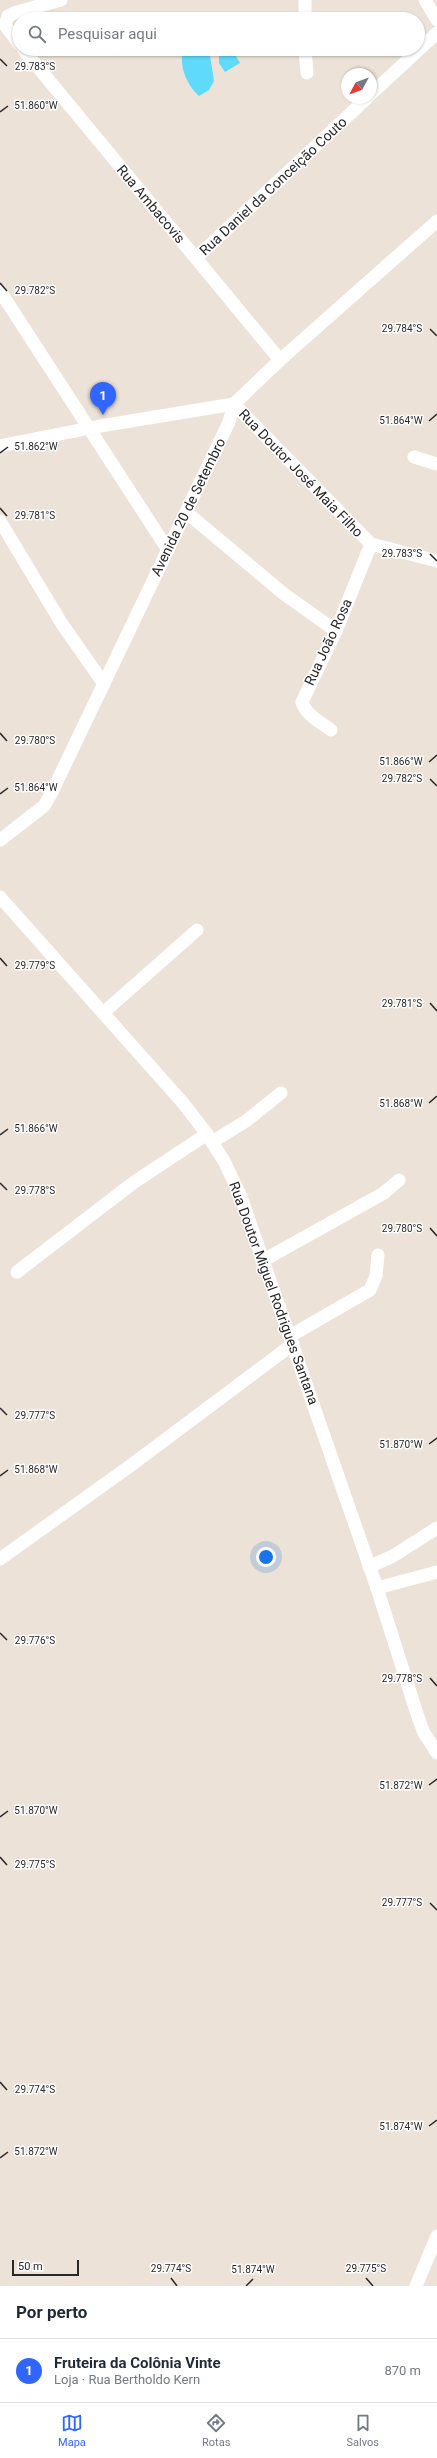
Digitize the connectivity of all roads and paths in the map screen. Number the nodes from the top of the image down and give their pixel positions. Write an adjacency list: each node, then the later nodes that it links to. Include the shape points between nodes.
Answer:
1 (61, 0): 4 (street)
2 (305, 0): 5 (street)
3 (425, 0): 7 (street)
4 (18, 12)
5 (305, 12)
6 (12, 14): 9 (street, via 5,22)
7 (437, 20)
8 (437, 33): 10 (street)
9 (12, 35)
10 (425, 44)
11 (29, 56): 18 (street, Rua Ambacovis)
12 (306, 56): 14 (street)
13 (412, 56): 15 (street)
14 (307, 73)
15 (377, 88)
16 (361, 104): 18 (street, Rua Daniel da Conceição Couto)
17 (437, 221): 20 (street)
18 (196, 258): 20 (street, Rua Ambacovis)
19 (0, 291): 22 (street)
20 (280, 360): 21 (street)
21 (234, 404): 22 (street); 26 (street, Avenida 20 de Setembro, via 229,422); 28 (street, Rua Doutor José Maia Filho)
22 (89, 428): 23 (street); 29 (street)
23 (0, 446)
24 (414, 457): 25 (street)
25 (437, 464)
26 (186, 512): 29 (street, Avenida 20 de Setembro); 31 (street, via 284,594)
27 (0, 521): 32 (street, via 62,624)
28 (371, 544): 30 (street, Rua Doutor José Maia Filho); 31 (street, Rua João Rosa)
29 (168, 550): 32 (street, Avenida 20 de Setembro)
30 (437, 561)
31 (336, 631): 33 (street, Rua João Rosa, via 302,702 310,715)
32 (104, 684): 34 (street, Avenida 20 de Setembro, via 44,806)
33 (331, 730)
34 (0, 840)
35 (0, 897): 37 (street, Rua Doutor Miguel Rodrigues Santana)
36 (196, 930): 37 (street)
37 (103, 1013): 39 (street, Rua Doutor Miguel Rodrigues Santana, via 183,1103)
38 (282, 1093): 39 (street, via 246,1121)
39 (210, 1138): 42 (street, Rua Doutor Miguel Rodrigues Santana, via 241,1198); 43 (street, via 133,1183)
40 (399, 1180): 42 (street, via 384,1193)
41 (378, 1255): 44 (street, via 376,1276 370,1290)
42 (262, 1261): 44 (street, Rua Doutor Miguel Rodrigues Santana)
43 (17, 1272)
44 (292, 1340): 46 (street, via 130,1466); 47 (street, Rua Doutor Miguel Rodrigues Santana)
45 (437, 1528): 47 (street, via 393,1556)
46 (0, 1559)
47 (369, 1567): 49 (street, Rua Doutor Miguel Rodrigues Santana)
48 (437, 1572): 49 (street)
49 (377, 1588): 50 (street, Rua Doutor Miguel Rodrigues Santana, via 416,1714)
50 (437, 1753)
51 (437, 2236): 52 (street)
52 (416, 2286)

